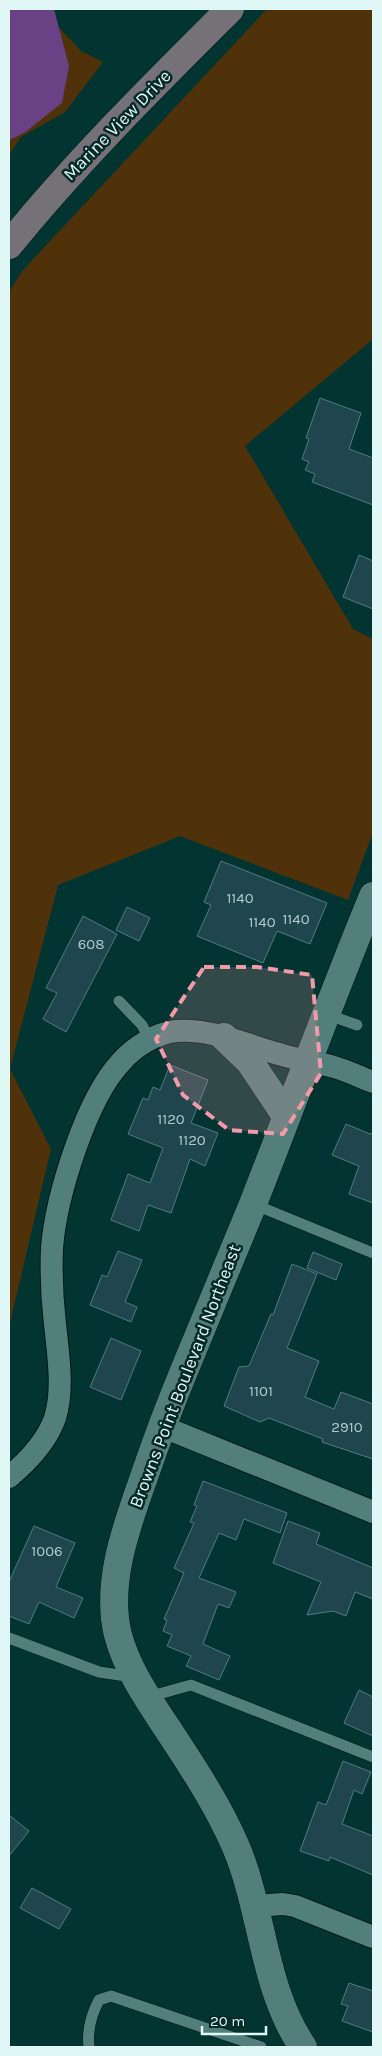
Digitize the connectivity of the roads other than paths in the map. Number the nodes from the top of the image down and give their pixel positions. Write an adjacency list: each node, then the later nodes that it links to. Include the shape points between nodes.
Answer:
1 (230, 9): 2 (main road, Marine View Drive, via 70,174)
2 (9, 245)
3 (373, 896): 5 (street, Browns Point Boulevard Northeast)
4 (119, 1001): 8 (lane, via 142,1025)
5 (326, 1014): 6 (lane); 9 (street, Browns Point Boulevard Northeast)
6 (357, 1025)
7 (224, 1038): 8 (street, via 202,1032 176,1031); 9 (street); 11 (street, via 250,1062)
8 (150, 1040): 15 (street, via 121,1061 109,1078 78,1143 59,1207 52,1247 59,1392 55,1418 41,1444)
9 (307, 1061): 10 (street); 11 (street, Browns Point Boulevard Northeast)
10 (373, 1082)
11 (286, 1116): 12 (street, Browns Point Boulevard Northeast)
12 (253, 1204): 13 (lane); 14 (street, Browns Point Boulevard Northeast)
13 (373, 1253)
14 (161, 1426): 16 (street); 18 (street, Browns Point Boulevard Northeast, via 129,1519 116,1581 118,1635)
15 (9, 1477)
16 (373, 1512)
17 (9, 1638): 18 (lane)
18 (141, 1687): 19 (lane, via 191,1685); 20 (street, Browns Point Boulevard Northeast, via 224,1823 246,1872)
19 (373, 1757)
20 (255, 1906): 21 (street, via 295,1906); 24 (street, Browns Point Boulevard Northeast, via 284,2011)
21 (373, 1937)
22 (89, 2047): 23 (lane, via 91,2014 99,2000 111,1996)
23 (261, 2047)
24 (304, 2047)

